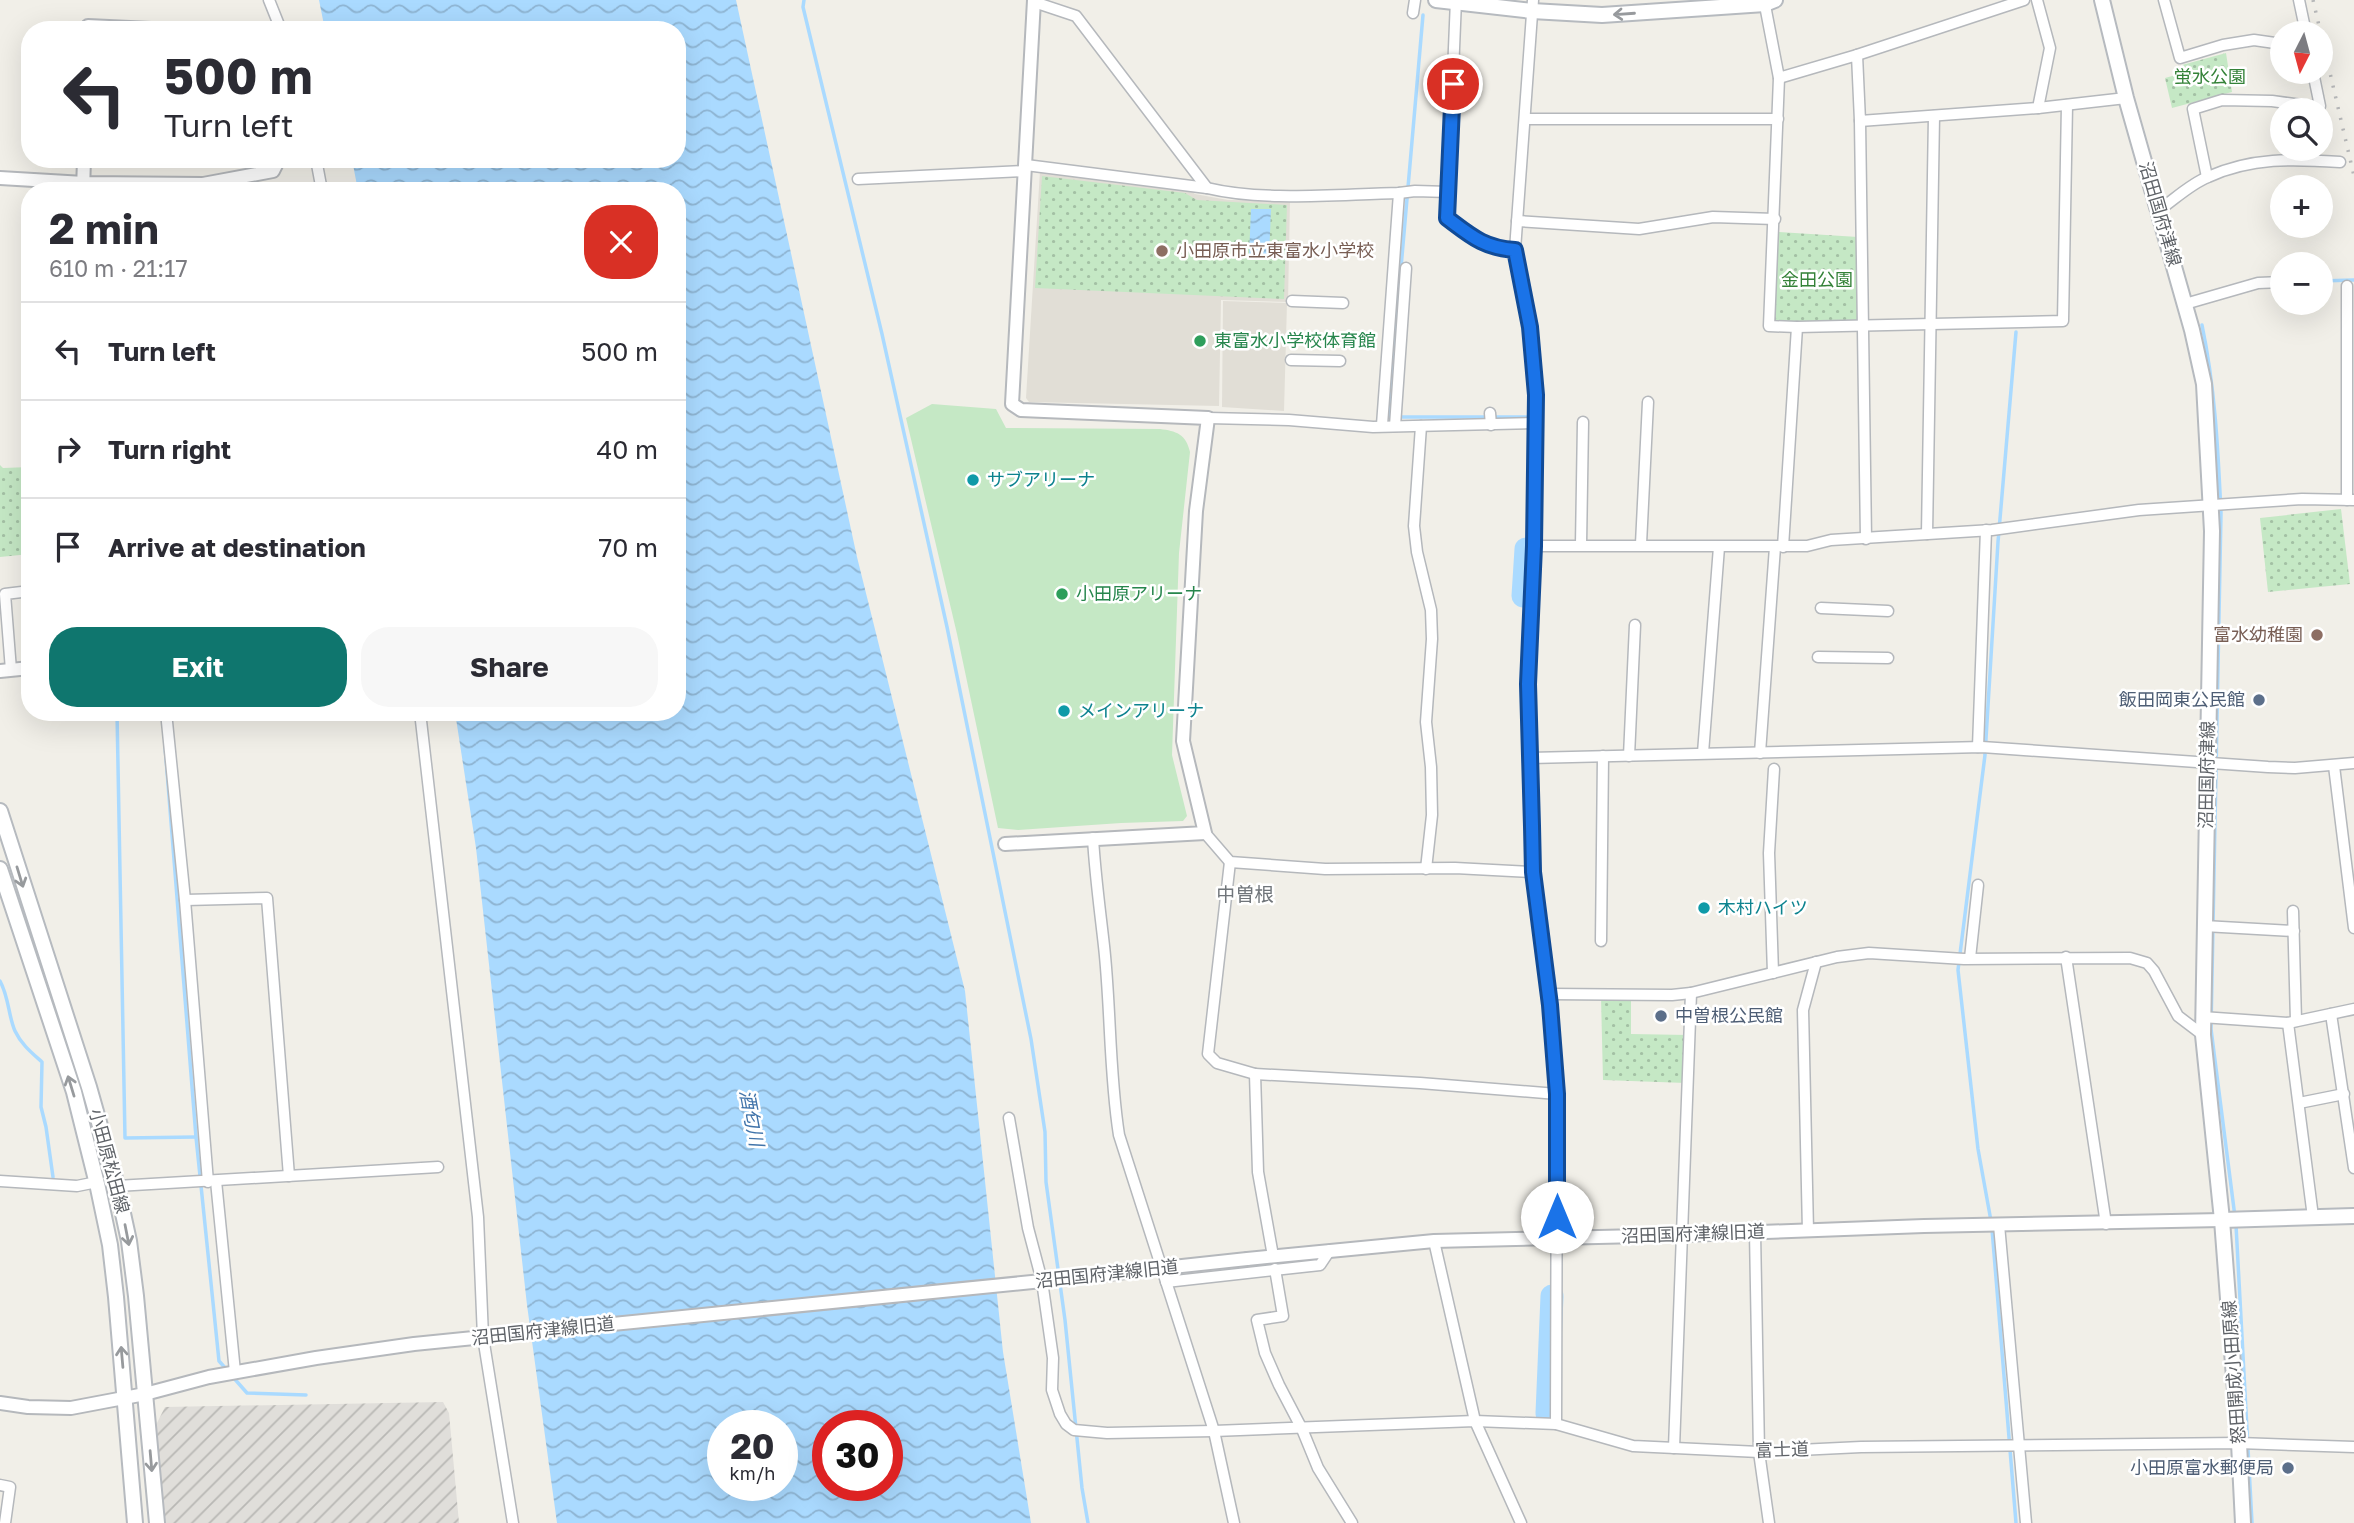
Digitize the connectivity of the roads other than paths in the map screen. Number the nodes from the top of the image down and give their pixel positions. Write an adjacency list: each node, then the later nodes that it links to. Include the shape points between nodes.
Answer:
1 (269, 0): 14 (street)
2 (1415, 0): 13 (street)
3 (1436, 0): 10 (main road)
4 (2024, 0): 17 (street)
5 (2037, 0): 22 (street, via 2050,48)
6 (2102, 0): 20 (main road, 沼田国府津線)
7 (2164, 0): 16 (street, via 2180,58 2223,45)
8 (2299, 0): 15 (street)
9 (1034, 1): 29 (street); 35 (street, via 1076,16)
10 (1456, 1): 12 (main road); 36 (street)
11 (1768, 1): 12 (main road, one-way to 12, via 1602,15); 18 (street)
12 (1533, 6): 24 (street)
13 (1413, 13)
14 (277, 21)
15 (2303, 21)
16 (2270, 42)
17 (1857, 55): 18 (street); 26 (street)
18 (1779, 78): 25 (street)
19 (2316, 84): 30 (street, via 2320,106 2316,107 2222,100 2193,109)
20 (2126, 98): 21 (street); 38 (main road, 沼田国府津線)
21 (2067, 105): 22 (street); 49 (street, via 2063,321)
22 (2038, 108): 23 (street)
23 (1934, 116): 26 (street); 49 (street)
24 (1525, 119): 25 (street); 40 (street)
25 (1778, 120): 39 (street)
26 (1860, 121): 48 (street)
27 (2340, 162): 30 (street, via 2259,161)
28 (275, 168): 34 (street)
29 (1026, 168): 32 (street); 35 (street); 55 (street, via 1012,404 1021,410)
30 (2207, 177): 38 (street)
31 (0, 178): 33 (street)
32 (858, 179)
33 (37, 182)
34 (225, 182)
35 (1207, 188): 37 (street, via 1295,195)
36 (1449, 192): 37 (street); 41 (street, via 1447,218 1476,241)
37 (1399, 193): 59 (street)
38 (2159, 210): 47 (main road, 沼田国府津線)
39 (1775, 219): 40 (street, via 1713,217 1639,229); 50 (street, via 1769,326)
40 (1517, 220): 41 (street)
41 (1515, 250): 58 (street, via 1530,327)
42 (1406, 268): 56 (street)
43 (2270, 282): 47 (street)
44 (2347, 286): 62 (street)
45 (1292, 301): 46 (street)
46 (1343, 303)
47 (2185, 304): 63 (main road, 沼田国府津線, via 2204,384)
48 (1864, 324): 49 (street); 50 (street); 66 (street)
49 (1931, 324): 65 (street)
50 (1797, 327): 71 (street)
51 (1291, 359): 52 (street)
52 (1340, 361)
53 (1648, 402): 67 (street)
54 (1490, 413): 60 (street)
55 (1208, 418): 59 (street); 92 (street, via 1196,511 1183,741)
56 (1395, 420): 59 (street); 61 (street)
57 (1583, 422): 68 (street)
58 (1536, 423): 60 (street); 69 (street)
59 (1382, 425)
60 (1491, 425): 61 (street)
61 (1420, 426): 97 (street, via 1414,526 1433,639 1426,722 1432,815)
62 (2351, 500): 63 (street)
63 (2212, 506): 64 (street, via 2139,510); 87 (main road, 沼田国府津線)
64 (1989, 530): 65 (street); 81 (street)
65 (1927, 534): 66 (street)
66 (1866, 539): 71 (street)
67 (1641, 544): 68 (street); 70 (street)
68 (1581, 545): 69 (street)
69 (1534, 546): 86 (street)
70 (1719, 547): 71 (street); 82 (street)
71 (1779, 547): 83 (street)
72 (21, 592): 78 (street, via 5,594)
73 (1821, 608): 74 (street)
74 (1888, 611)
75 (1635, 625): 85 (street)
76 (1818, 657): 77 (street)
77 (1888, 657)
78 (6, 671)
79 (167, 721): 100 (street)
80 (421, 721): 142 (street, via 478,1217)
81 (1984, 747): 83 (street); 87 (street)
82 (1703, 753): 83 (street); 85 (street)
83 (1760, 753)
84 (1603, 756): 85 (street); 86 (street); 105 (street)
85 (1629, 756)
86 (1530, 758): 98 (street)
87 (2207, 762): 89 (street); 102 (main road, 沼田国府津線)
88 (2354, 762): 89 (street)
89 (2334, 766): 103 (street)
90 (1774, 769): 109 (street, via 1769,853)
91 (0, 811): 128 (main road, 小田原松田線, one-way to 128)
92 (1205, 833): 93 (street); 95 (street)
93 (1093, 838): 94 (street); 141 (street, via 1114,1106)
94 (1005, 844)
95 (1230, 862): 97 (street, via 1325,869); 117 (street, via 1208,1054 1217,1063)
96 (0, 869): 127 (main road, 小田原松田線, one-way to 96, via 74,1092)
97 (1426, 869): 98 (street)
98 (1533, 872): 111 (street)
99 (1978, 885): 107 (street)
100 (185, 900): 124 (street, via 267,898); 126 (street)
101 (2293, 911): 104 (street)
102 (2204, 926): 104 (street); 114 (main road, 沼田国府津線)
103 (2354, 928)
104 (2294, 931): 115 (street)
105 (1601, 941)
106 (2066, 957): 107 (street); 116 (street, via 2130,958 2147,963 2178,1016); 132 (street)
107 (1963, 958): 108 (street, via 1869,953)
108 (1816, 962): 109 (street); 134 (street, via 1803,1010)
109 (1773, 973): 110 (street)
110 (1691, 993): 111 (street); 136 (street)
111 (1548, 994): 118 (street)
112 (2354, 1009): 113 (street)
113 (2330, 1014): 115 (street); 119 (street)
114 (2202, 1017): 115 (street); 116 (main road, 沼田国府津線)
115 (2292, 1022): 120 (street)
116 (2203, 1035): 131 (main road, 沼田国府津線)
117 (1255, 1074): 118 (street); 139 (street, via 1258,1172)
118 (1557, 1094): 137 (street)
119 (2344, 1094): 120 (street); 123 (street)
120 (2299, 1102): 130 (street)
121 (1009, 1118): 140 (street, 富士道, via 1028,1228)
122 (438, 1167): 124 (street)
123 (2354, 1168)
124 (289, 1176): 126 (street)
125 (0, 1181): 127 (street, via 77,1186)
126 (212, 1181): 128 (street); 143 (street)
127 (97, 1182): 145 (main road, 小田原松田線, one-way to 127, via 110,1245)
128 (117, 1186): 144 (main road, 小田原松田線, one-way to 144, via 129,1241)
129 (2354, 1216): 130 (main road)
130 (2312, 1217): 131 (main road)
131 (2222, 1220): 132 (street, 沼田国府津線旧道); 151 (main road, 怒田開成小田原線)
132 (2106, 1224): 133 (street, 沼田国府津線旧道)
133 (1998, 1225): 134 (street, 沼田国府津線旧道); 152 (street, via 2001,1315)
134 (1808, 1231): 135 (street, 沼田国府津線旧道)
135 (1755, 1232): 136 (street, 沼田国府津線旧道); 155 (street)
136 (1683, 1236): 137 (street, 沼田国府津線旧道); 154 (street)
137 (1557, 1238): 138 (street, 沼田国府津線旧道); 148 (street)
138 (1434, 1241): 139 (street, 沼田国府津線旧道, via 1330,1250); 147 (street)
139 (1274, 1263): 140 (street, 沼田国府津線旧道, bridge, via 1247,1259); 141 (street); 149 (street, via 1283,1316 1257,1320 1265,1353)
140 (1047, 1280): 142 (street, 沼田国府津線旧道); 150 (street, 富士道, via 1052,1390 1066,1424 1094,1433)
141 (1166, 1282): 150 (street)
142 (483, 1336): 143 (street, 沼田国府津線旧道); 160 (street)
143 (235, 1372): 144 (street, 沼田国府津線旧道)
144 (145, 1394): 145 (street, 沼田国府津線旧道); 159 (main road, 小田原松田線, one-way to 159)
145 (126, 1397): 146 (street, 沼田国府津線旧道, via 71,1408); 158 (main road, 小田原松田線)
146 (0, 1404)
147 (1475, 1421): 148 (street, 富士道); 149 (street, 富士道); 163 (street)
148 (1556, 1424): 154 (street, 富士道, via 1633,1446)
149 (1302, 1429): 150 (street, 富士道); 162 (street, via 1318,1468)
150 (1214, 1431): 161 (street)
151 (2240, 1443): 152 (street, 富士道); 153 (street, 富士道); 166 (main road, 怒田開成小田原線)
152 (2014, 1446): 155 (street, 富士道); 165 (street)
153 (2354, 1447)
154 (1675, 1448): 155 (street, 富士道)
155 (1759, 1452): 164 (street)
156 (0, 1485): 157 (street, via 10,1487)
157 (5, 1523)
158 (135, 1523)
159 (157, 1523)
160 (513, 1523)
161 (1234, 1523)
162 (1352, 1523)
163 (1521, 1523)
164 (1769, 1523)
165 (2026, 1523)
166 (2243, 1523)

